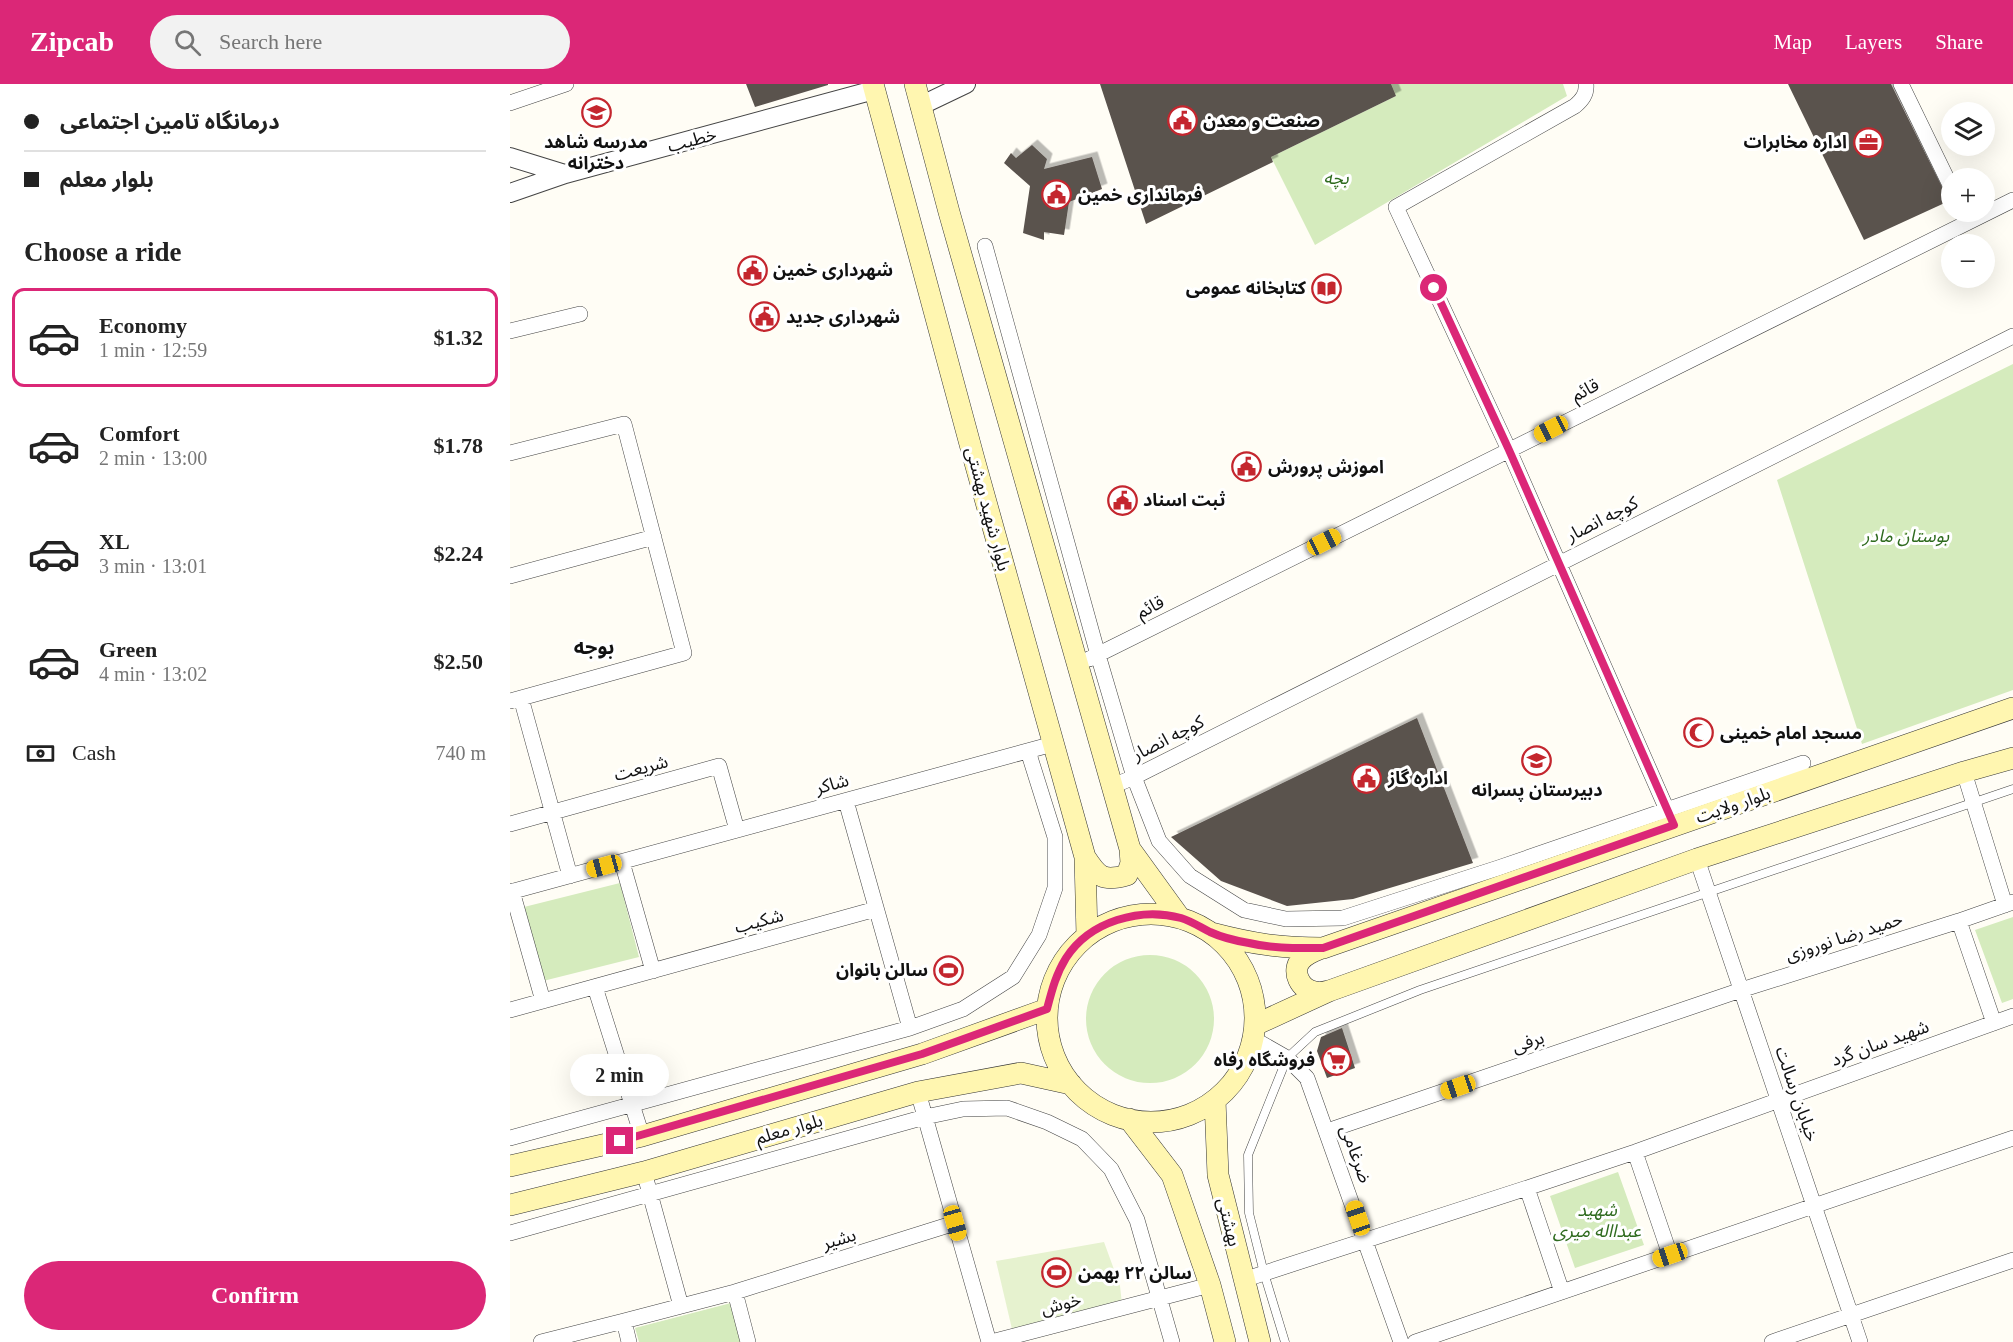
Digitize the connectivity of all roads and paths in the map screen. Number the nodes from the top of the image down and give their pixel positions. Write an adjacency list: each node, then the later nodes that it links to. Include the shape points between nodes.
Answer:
1 (566, 84): 7 (street)
2 (915, 84): 8 (main road)
3 (1586, 84): 20 (street, via 1583,100 1575,106 1396,207)
4 (1901, 84): 10 (street)
5 (956, 86): 8 (street)
6 (873, 87): 11 (street, خطیب); 29 (main road, بلوار شهید بهشتی)
7 (510, 103)
8 (920, 106): 26 (main road)
9 (510, 157): 11 (street)
10 (1942, 168)
11 (565, 174): 12 (street, خطیب)
12 (510, 193)
13 (2013, 200): 14 (street, قائم)
14 (1995, 206)
15 (1953, 222): 20 (street, قائم)
16 (985, 246): 25 (street)
17 (580, 314): 18 (street)
18 (510, 331)
19 (2013, 336): 23 (street, کوچه انصار)
20 (1509, 450): 23 (street); 25 (street, قائم)
21 (510, 453): 22 (street, via 624,424)
22 (654, 537): 24 (street); 27 (street, via 684,653)
23 (1559, 563): 34 (street, کوچه انصار); 40 (street)
24 (510, 576)
25 (1098, 655): 26 (street, قائم); 34 (street)
26 (1078, 664): 35 (main road)
27 (516, 700): 39 (street)
28 (2013, 708): 40 (main road, بلوار ولایت)
29 (1053, 744): 30 (street, شاکر); 44 (main road, بلوار شهید بهشتی)
30 (1028, 751): 37 (street, شاکر); 66 (street, via 1054,837 1055,888 1039,935 1013,976 963,1010)
31 (2013, 758): 33 (main road)
32 (1803, 763): 40 (street)
33 (1964, 772): 38 (street); 45 (main road)
34 (1134, 777): 35 (street, کوچه انصار); 40 (street, via 1159,841 1190,876 1244,909 1286,919 1343,918)
35 (1113, 786): 43 (main road)
36 (2013, 789): 38 (lane)
37 (846, 801): 42 (street, شاکر); 51 (street)
38 (1973, 802): 48 (lane); 50 (street)
39 (552, 812): 41 (street, شریعت); 42 (street, شریعت, via 719,766); 47 (street)
40 (1671, 817): 56 (main road, بلوار ولایت)
41 (510, 824)
42 (737, 830): 46 (street, شاکر)
43 (1130, 849): 44 (main road, via 1127,875 1112,880 1096,874); 52 (main road)
44 (1085, 857): 55 (main road, بلوار شهید بهشتی)
45 (1697, 859): 48 (street, خیابان رسالت); 60 (main road)
46 (622, 862): 47 (street, شاکر); 57 (street)
47 (570, 876): 49 (street, شاکر)
48 (1708, 891): 59 (street, خیابان رسالت); 68 (lane, via 1420,990 1315,1032)
49 (511, 892): 61 (street)
50 (2009, 904): 53 (street, حمید رضا نوروزی)
51 (876, 909): 57 (street, شکیب); 66 (street)
52 (1180, 918): 54 (main road); 55 (main road, via 1134,915)
53 (1959, 921): 59 (street, حمید رضا نوروزی); 65 (street)
54 (1211, 933): 56 (main road, بلوار ولایت, via 1250,944); 67 (main road, via 1237,958 1252,990)
55 (1087, 936): 62 (main road, via 1067,956 1054,981)
56 (1323, 948): 60 (main road, via 1308,953 1299,962 1296,974 1302,986 1313,993)
57 (652, 971): 58 (street, شکیب)
58 (595, 987): 61 (street, شکیب); 73 (street)
59 (1741, 990): 72 (street, خیابان رسالت); 76 (street, برفی)
60 (1329, 992): 67 (main road)
61 (543, 1001): 63 (street)
62 (1047, 1009): 69 (main road, via 1052,1048); 77 (main road, بلوار معلم, via 922,1054)
63 (510, 1010)
64 (2013, 1016): 65 (street, شهید سان گرد)
65 (1994, 1023): 72 (street, شهید سان گرد)
66 (910, 1028): 73 (street)
67 (1254, 1032): 68 (street, ضرغامی); 71 (main road, via 1247,1060)
68 (1287, 1058): 76 (street, ضرغامی, via 1307,1078); 92 (lane, via 1248,1155 1249,1213)
69 (1071, 1084): 70 (main road, بلوار معلم, via 1021,1073); 75 (main road, via 1087,1100)
70 (918, 1092): 74 (street); 82 (main road, بلوار معلم)
71 (1215, 1100): 75 (main road, via 1175,1119); 93 (main road, بهشتی, via 1218,1175)
72 (1779, 1100): 80 (street, شهید سان گرد); 86 (street, خیابان رسالت)
73 (632, 1105): 77 (street); 78 (street)
74 (925, 1117): 84 (street); 87 (street); 97 (street, via 1007,1108 1082,1139 1111,1169 1137,1220)
75 (1129, 1119): 94 (main road, بهشتی, via 1172,1175)
76 (1327, 1131): 89 (street, ضرغامی)
77 (642, 1136): 81 (main road, بلوار معلم)
78 (510, 1138)
79 (2013, 1138): 86 (street)
80 (1635, 1152): 83 (street, شهید سان گرد); 90 (street)
81 (510, 1166)
82 (644, 1172): 84 (street); 85 (main road, بلوار معلم)
83 (1527, 1188): 89 (street, شهید سان گرد); 96 (street)
84 (651, 1195): 88 (street); 98 (street)
85 (510, 1205)
86 (1814, 1206): 90 (street); 99 (street, خیابان رسالت)
87 (955, 1223): 95 (street, بشیر); 104 (street)
88 (510, 1233)
89 (1366, 1240): 92 (street, شهید سان گرد); 109 (street, ضرغامی)
90 (1670, 1255): 96 (street)
91 (2013, 1260): 99 (street)
92 (1264, 1273): 93 (street, شهید سان گرد); 108 (lane)
93 (1243, 1280): 107 (main road, بهشتی)
94 (1210, 1285): 97 (street, خوش); 106 (main road, بهشتی)
95 (735, 1292): 98 (street, بشیر); 103 (street)
96 (1562, 1292): 110 (street)
97 (1159, 1298): 104 (street, خوش); 105 (street)
98 (681, 1306): 100 (street, بشیر)
99 (1851, 1315): 111 (street); 112 (street, خیابان رسالت)
100 (624, 1321): 101 (street); 102 (street)
101 (541, 1342)
102 (629, 1342)
103 (748, 1342)
104 (990, 1342)
105 (1172, 1342)
106 (1225, 1342)
107 (1260, 1342)
108 (1285, 1342)
109 (1401, 1342)
110 (1415, 1342)
111 (1772, 1342)
112 (1860, 1342)

